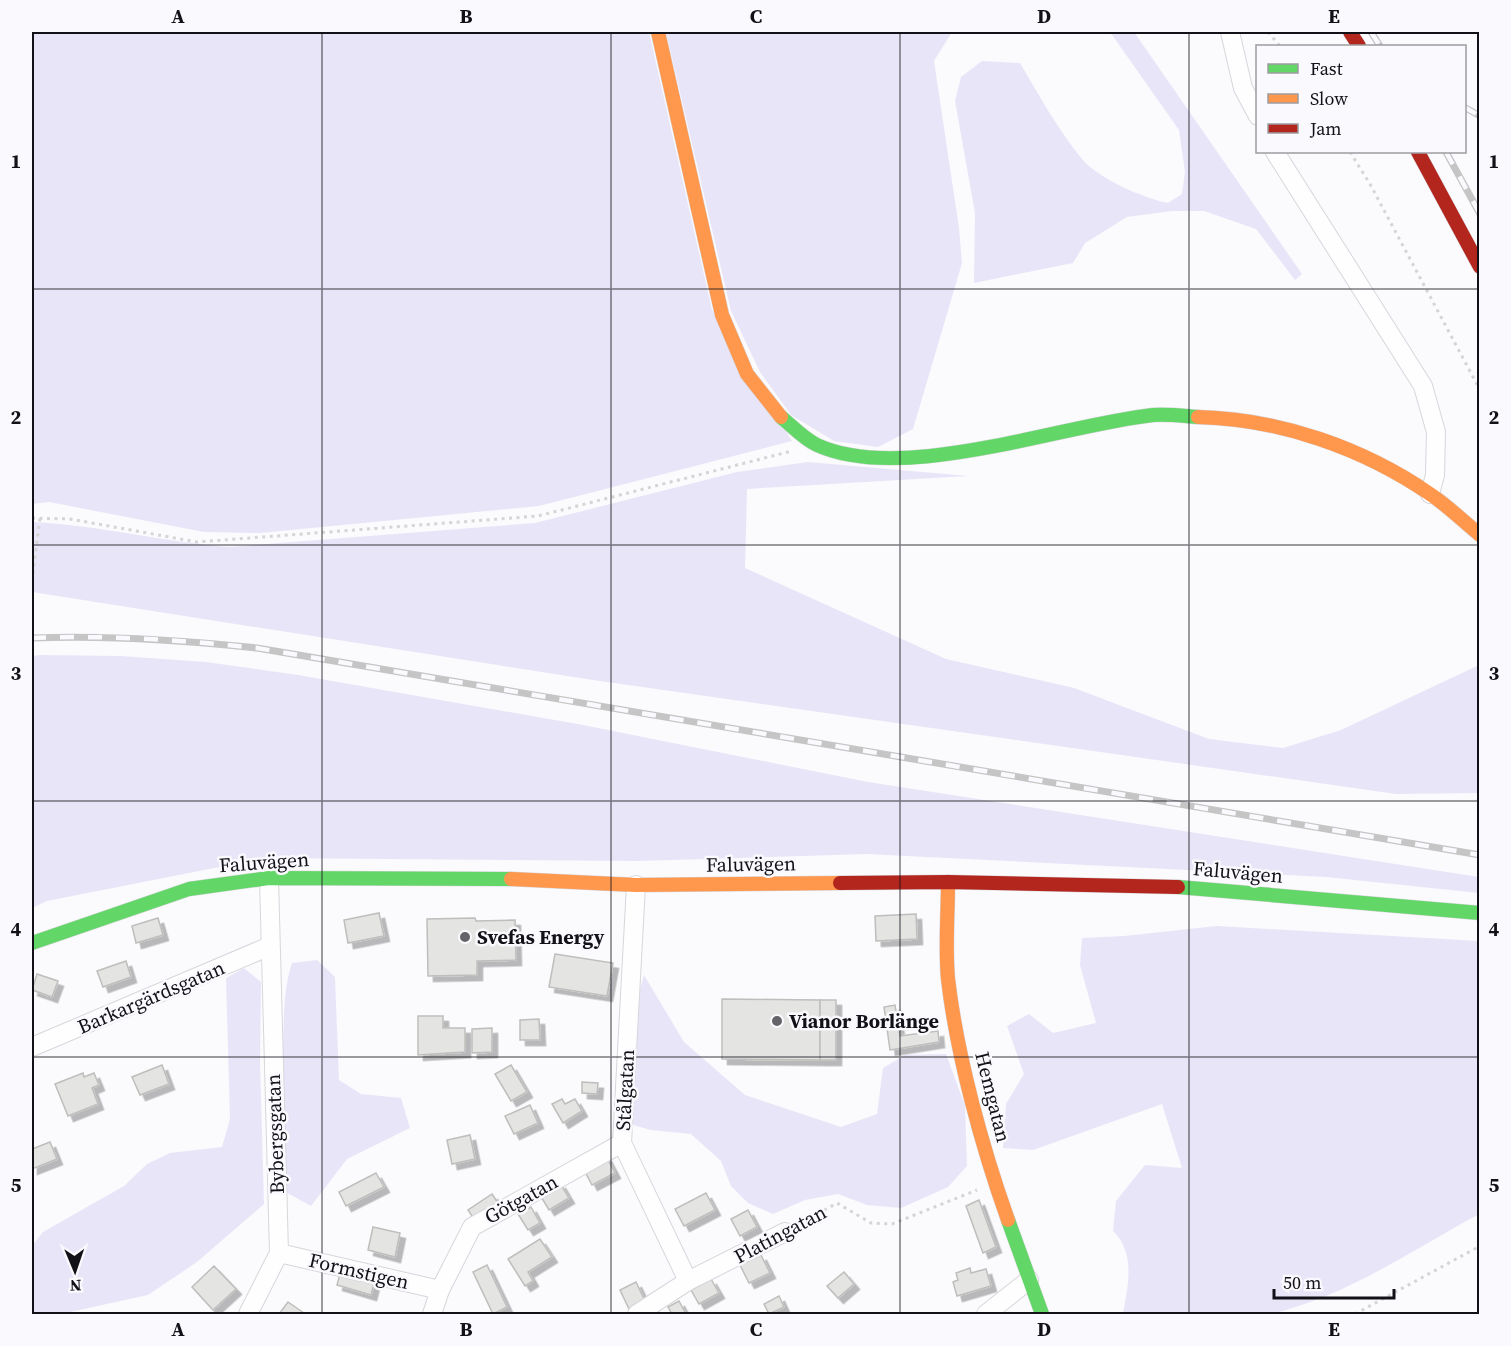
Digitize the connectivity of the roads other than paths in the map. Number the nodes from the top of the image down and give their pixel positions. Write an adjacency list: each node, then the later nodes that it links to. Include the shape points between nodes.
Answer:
1 (658, 32): 9 (street, via 722,315 747,374 778,415 816,445 861,457 911,457 1154,415 1239,418 1301,432 1371,461)
2 (1230, 32): 5 (street, via 1243,88)
3 (1350, 32): 4 (street)
4 (1358, 45)
5 (1256, 114)
6 (1276, 153): 9 (street, via 1423,386 1436,432 1435,475)
7 (1419, 153): 8 (street)
8 (1479, 267)
9 (1430, 494): 10 (street)
10 (1479, 535)
11 (269, 878): 13 (street, Faluvägen, via 477,878); 15 (street, Faluvägen, via 189,889); 16 (street)
12 (948, 882): 13 (street, Faluvägen); 14 (street, Faluvägen, via 1193,887); 21 (street, Hemgatan, via 948,978 969,1087 995,1183)
13 (636, 885): 18 (street, Stålgatan)
14 (1479, 913)
15 (32, 943)
16 (270, 946): 17 (street, Barkargärdsgatan); 20 (street, Bybergsgatan)
17 (32, 1047)
18 (622, 1143): 22 (street, Stålgatan); 23 (street, Götgatan, via 472,1227)
19 (785, 1232): 22 (street, Platingatan)
20 (279, 1253): 23 (street, Formstigen); 24 (street, Bybergsgatan)
21 (1029, 1280): 27 (street); 28 (street, Hemgatan)
22 (688, 1281): 26 (street, Platingatan)
23 (440, 1290): 25 (street, Götgatan)
24 (248, 1314)
25 (432, 1314)
26 (637, 1314)
27 (986, 1314)
28 (1042, 1314)

